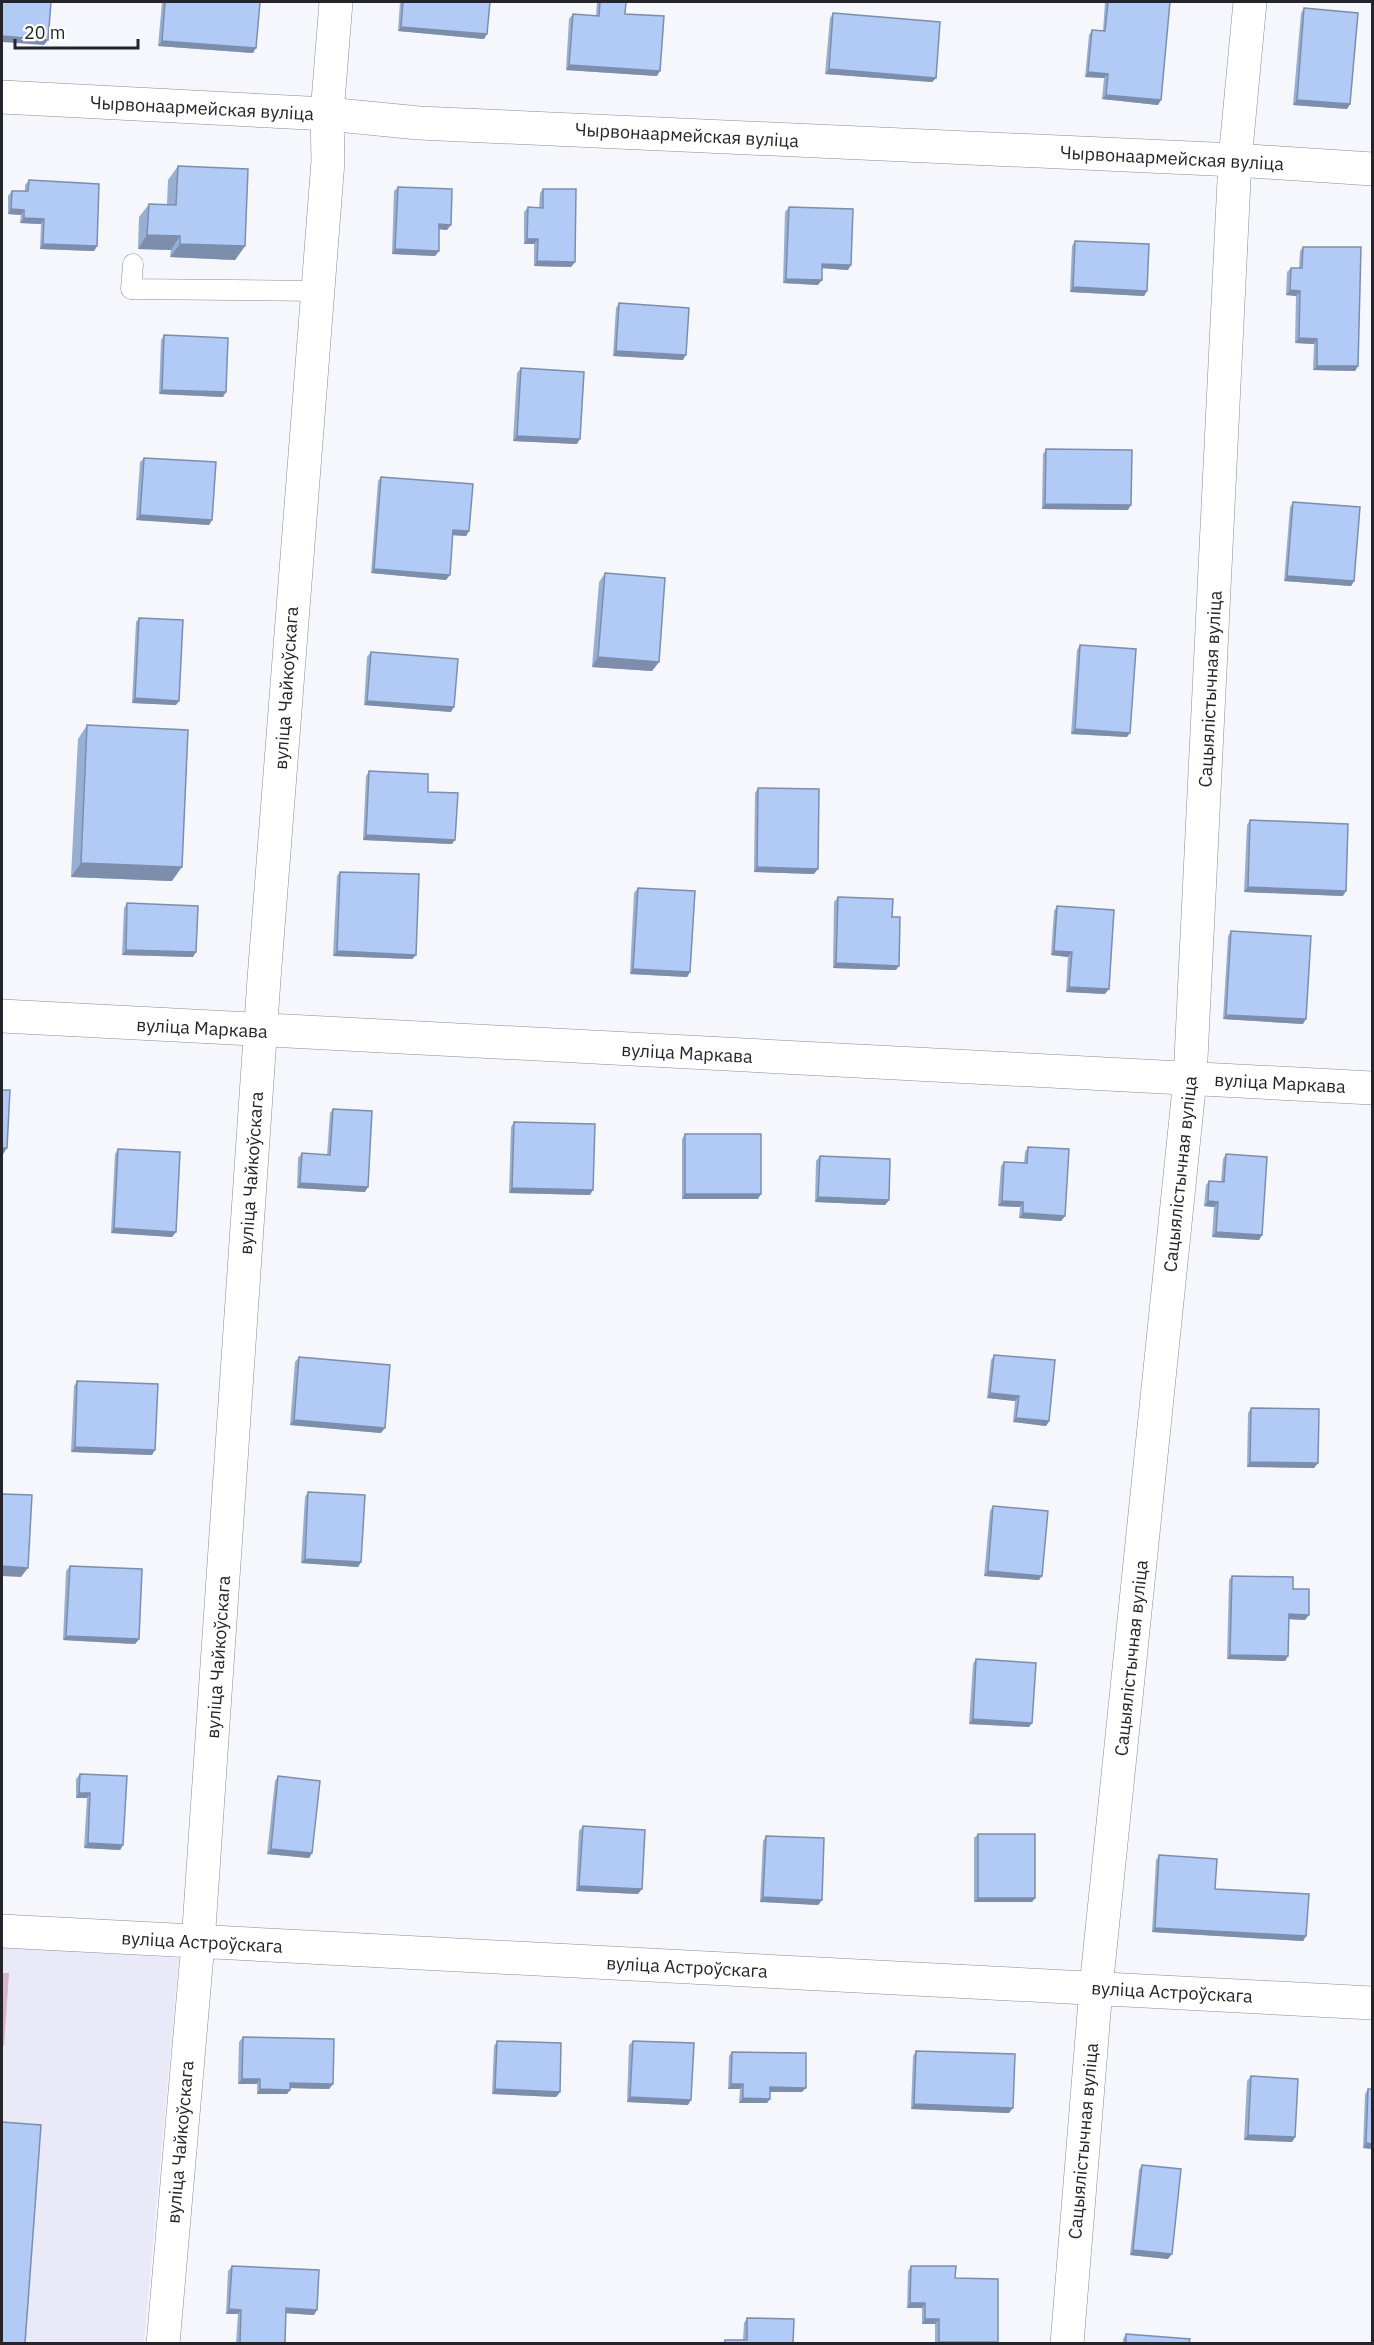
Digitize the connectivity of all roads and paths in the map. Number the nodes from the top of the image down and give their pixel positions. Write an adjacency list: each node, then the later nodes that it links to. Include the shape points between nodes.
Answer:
1 (336, 2): 4 (street, вуліца Чайкоўскага)
2 (1250, 2): 5 (street, Сацыялістычная вуліца)
3 (2, 97): 4 (street, Чырвонаармейская вуліца)
4 (327, 114): 5 (street, Чырвонаармейская вуліца, via 431,124); 8 (street, вуліца Чайкоўскага, via 328,161)
5 (1235, 160): 6 (street, Чырвонаармейская вуліца); 11 (street, Сацыялістычная вуліца)
6 (1372, 169)
7 (133, 264): 8 (lane, via 131,290)
8 (318, 291): 10 (street, вуліца Чайкоўскага)
9 (2, 1017): 10 (street, вуліца Маркава)
10 (261, 1031): 11 (street, вуліца Маркава); 14 (street, вуліца Чайкоўскага)
11 (1190, 1079): 12 (street, вуліца Маркава); 15 (street, Сацыялістычная вуліца)
12 (1372, 1088)
13 (2, 1931): 14 (street, вуліца Астроўскага)
14 (198, 1943): 15 (street, вуліца Астроўскага); 17 (street, вуліца Чайкоўскага)
15 (1096, 1988): 16 (street, вуліца Астроўскага); 18 (street, Сацыялістычная вуліца)
16 (1372, 2003)
17 (163, 2343)
18 (1066, 2343)

